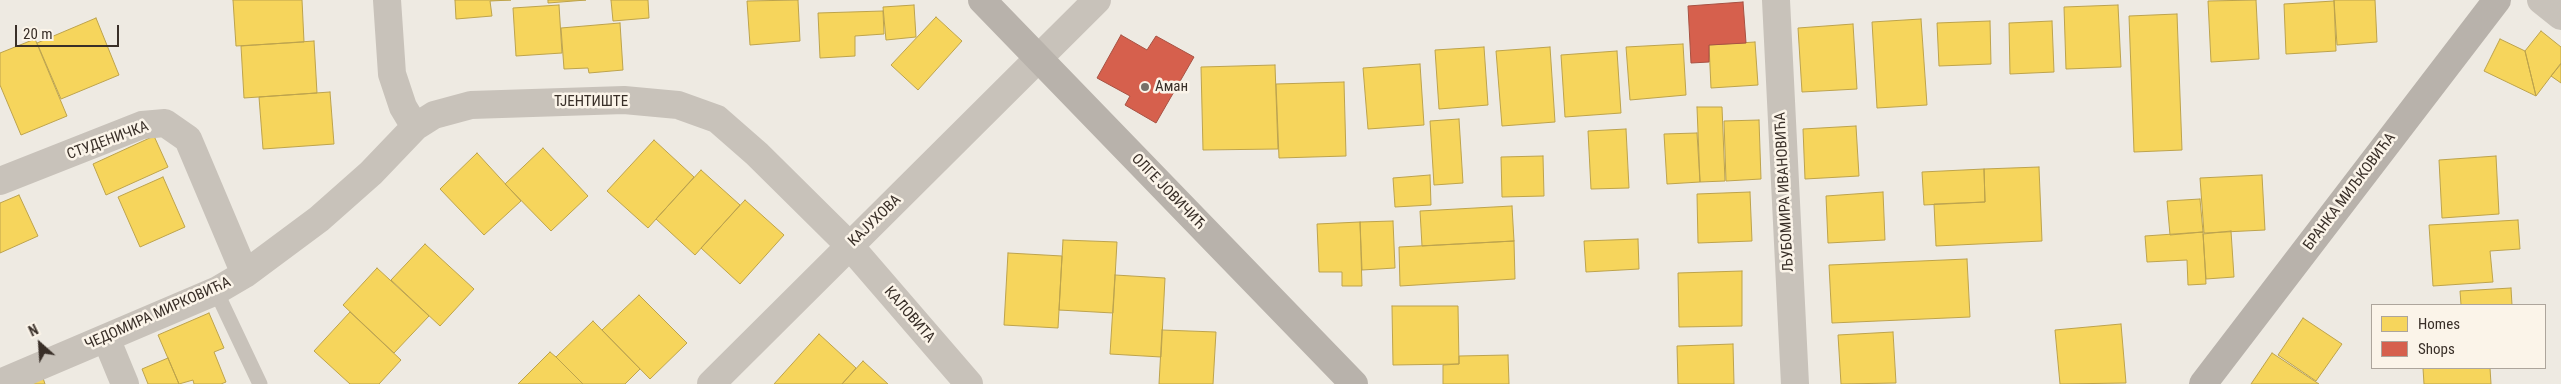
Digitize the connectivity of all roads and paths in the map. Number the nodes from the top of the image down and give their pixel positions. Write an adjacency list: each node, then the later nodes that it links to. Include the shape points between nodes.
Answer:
1 (387, 0): 9 (street, via 392,74 403,108)
2 (982, 0): 8 (street, ОЛГЕ ЈОВИЧИЋ)
3 (1097, 0): 8 (street, КАЈУХОВА)
4 (1776, 0): 21 (street, ЉУБОМИРА ИВАНОВИЋА)
5 (2496, 0): 22 (street, БРАНКА МИЉКОВИЋА)
6 (2541, 0): 7 (street)
7 (2561, 16)
8 (1040, 59): 11 (street, КАЈУХОВА); 20 (street, ОЛГЕ ЈОВИЧИЋ)
9 (415, 127): 11 (street, ТЈЕНТИШТЕ, via 434,115 471,105 624,100 678,105 717,119); 12 (street, ЧЕДОМИРА МИРКОВИЋА, via 371,173 319,219)
10 (0, 181): 12 (street, СТУДЕНИЧКА, via 142,125 165,123 188,139)
11 (849, 245): 18 (street, КАЈУХОВА); 19 (street, КАЛОВИТА)
12 (245, 274): 13 (street, ЧЕДОМИРА МИРКОВИЋА)
13 (216, 291): 14 (street, ЧЕДОМИРА МИРКОВИЋА); 17 (lane)
14 (106, 338): 15 (street, ЧЕДОМИРА МИРКОВИЋА); 16 (street)
15 (0, 383)
16 (125, 384)
17 (260, 384)
18 (711, 384)
19 (969, 384)
20 (1354, 384)
21 (1795, 384)
22 (2203, 384)

